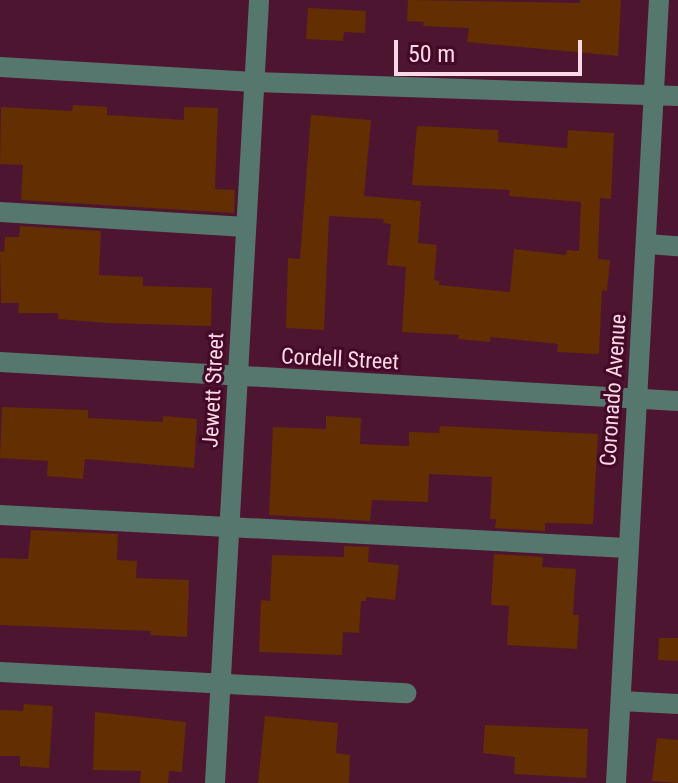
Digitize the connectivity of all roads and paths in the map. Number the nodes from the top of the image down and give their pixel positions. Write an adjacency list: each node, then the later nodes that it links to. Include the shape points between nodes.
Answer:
1 (259, 0): 4 (street, Jewett Street)
2 (659, 0): 5 (street, Coronado Avenue)
3 (0, 67): 4 (street)
4 (254, 82): 5 (street); 8 (street, Jewett Street)
5 (654, 94): 6 (street); 9 (street, Coronado Avenue)
6 (678, 96)
7 (0, 212): 8 (street)
8 (246, 227): 12 (street, Jewett Street)
9 (647, 244): 10 (street); 13 (street, Coronado Avenue)
10 (678, 246)
11 (0, 362): 12 (street, Cordell Street)
12 (238, 377): 13 (street, Cordell Street); 16 (street, Jewett Street)
13 (636, 400): 14 (street, Cordell Street); 17 (street, Coronado Avenue)
14 (678, 401)
15 (0, 515): 16 (street)
16 (230, 528): 17 (street); 19 (street, Jewett Street)
17 (627, 548): 21 (street, Coronado Avenue)
18 (0, 672): 19 (street)
19 (220, 685): 20 (street); 23 (street, Jewett Street)
20 (406, 693)
21 (621, 701): 22 (street); 24 (street, Coronado Avenue)
22 (678, 704)
23 (215, 783)
24 (616, 783)

